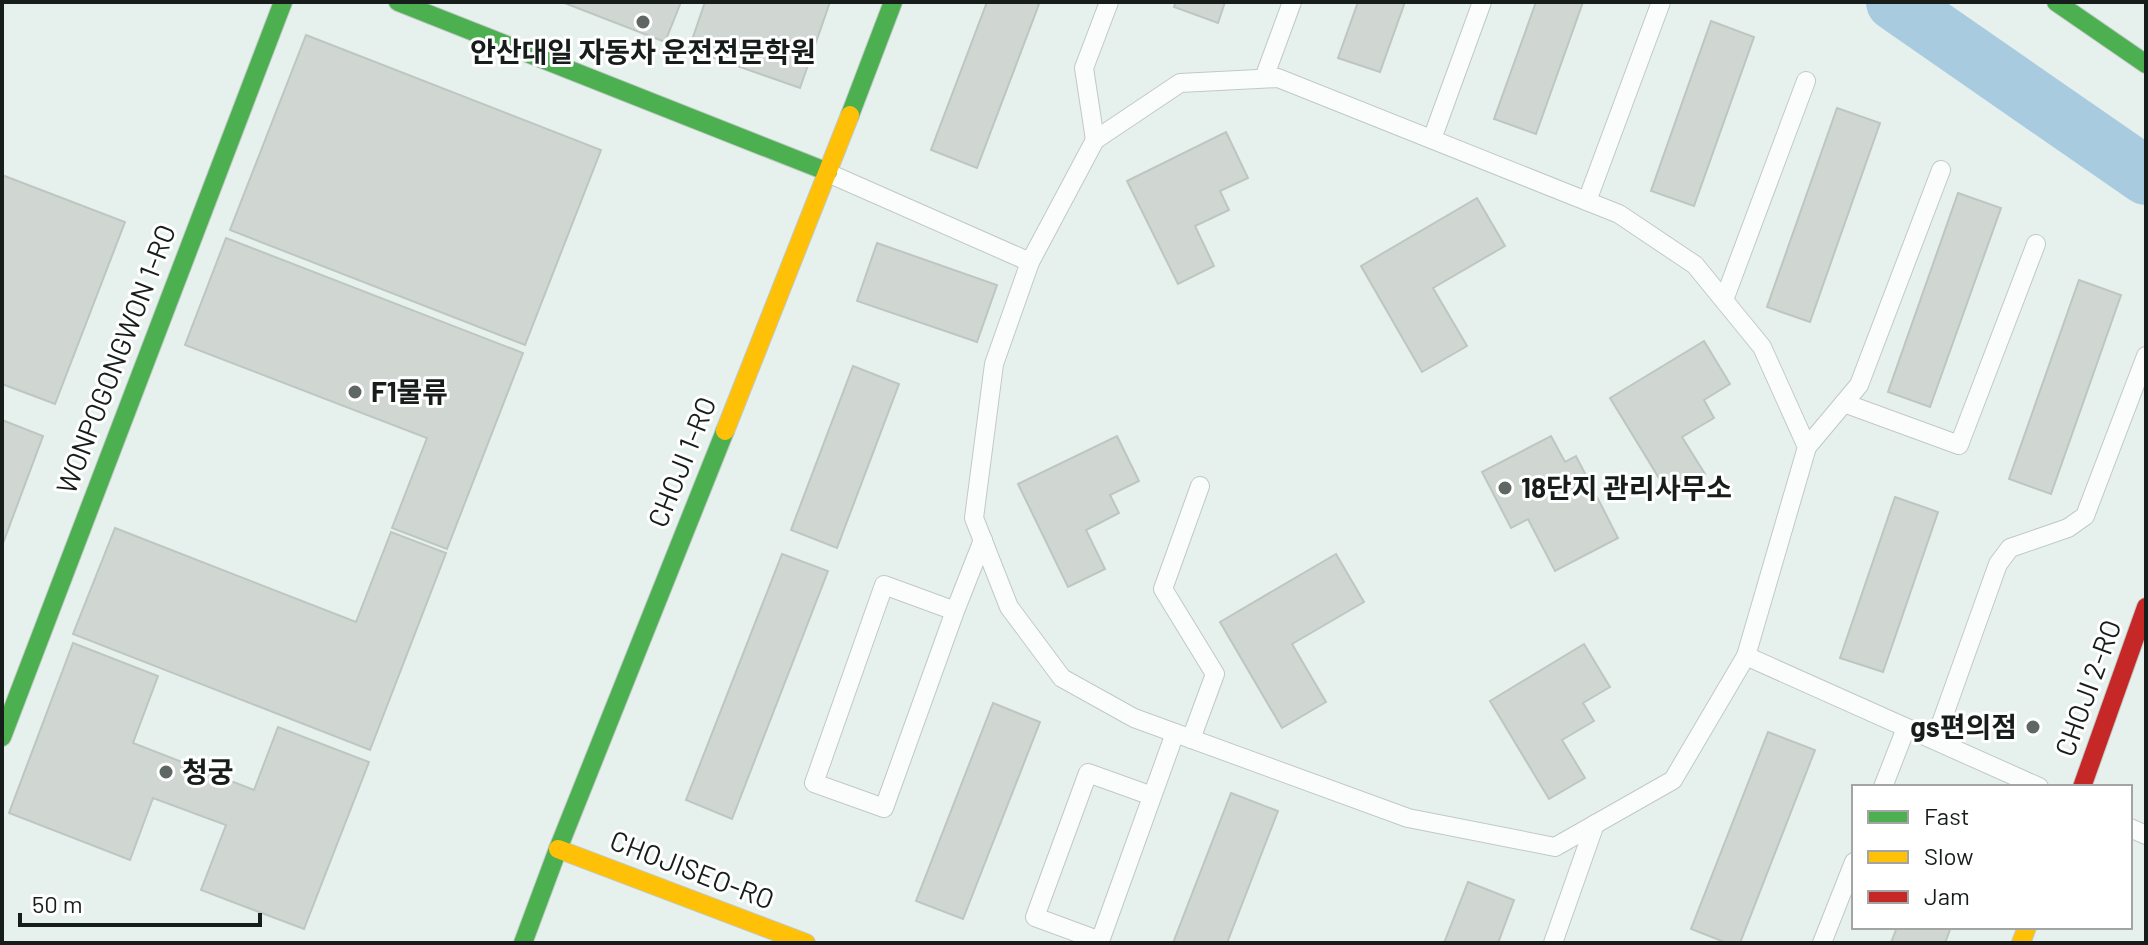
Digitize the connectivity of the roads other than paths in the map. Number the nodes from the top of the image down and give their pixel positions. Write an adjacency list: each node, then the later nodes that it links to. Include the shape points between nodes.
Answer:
1 (283, 2): 30 (street, WONPOGONGWON 1-RO)
2 (398, 2): 15 (street)
3 (893, 2): 15 (street, CHOJI 1-RO)
4 (1109, 2): 13 (lane, via 1084,68)
5 (1292, 2): 10 (lane)
6 (1482, 2): 12 (lane)
7 (1661, 2): 16 (lane)
8 (2056, 2): 9 (street)
9 (2146, 64)
10 (1264, 78): 12 (lane, via 1278,78); 13 (lane, via 1180,83)
11 (1806, 81): 19 (lane)
12 (1432, 139): 16 (lane)
13 (1095, 140): 18 (lane)
14 (1941, 170): 21 (lane, via 1859,385)
15 (828, 172): 18 (lane); 37 (street, CHOJI 1-RO)
16 (1587, 201): 19 (lane, via 1619,214 1695,265)
17 (2036, 244): 21 (lane, via 1959,445)
18 (1030, 262): 24 (lane, via 994,364 974,518)
19 (1724, 300): 22 (lane, via 1762,347)
20 (2146, 356): 31 (lane, via 2085,516 2068,528 2010,548 1998,564)
21 (1844, 403): 22 (lane)
22 (1807, 447): 27 (lane)
23 (1200, 486): 29 (lane, via 1163,589 1215,674)
24 (983, 540): 26 (lane); 29 (lane, via 1009,607 1062,678 1134,718)
25 (2146, 607): 34 (street, CHOJI 2-RO)
26 (955, 611): 26 (lane, via 884,808 814,783 884,585)
27 (1746, 656): 28 (lane); 36 (lane, via 1673,780)
28 (1906, 728): 31 (lane); 32 (lane)
29 (1183, 736): 35 (lane); 36 (lane, via 1408,818 1555,847)
30 (2, 737)
31 (1935, 740): 33 (lane)
32 (1884, 785)
33 (2035, 785)
34 (2083, 785)
35 (1152, 796): 35 (lane, via 1088,773 1035,917 1100,941)
36 (1595, 824): 41 (lane)
37 (558, 849): 39 (street, CHOJI 1-RO); 40 (street, CHOJISEO-RO)
38 (1852, 867): 42 (lane)
39 (523, 943)
40 (806, 943)
41 (1553, 943)
42 (1822, 943)

